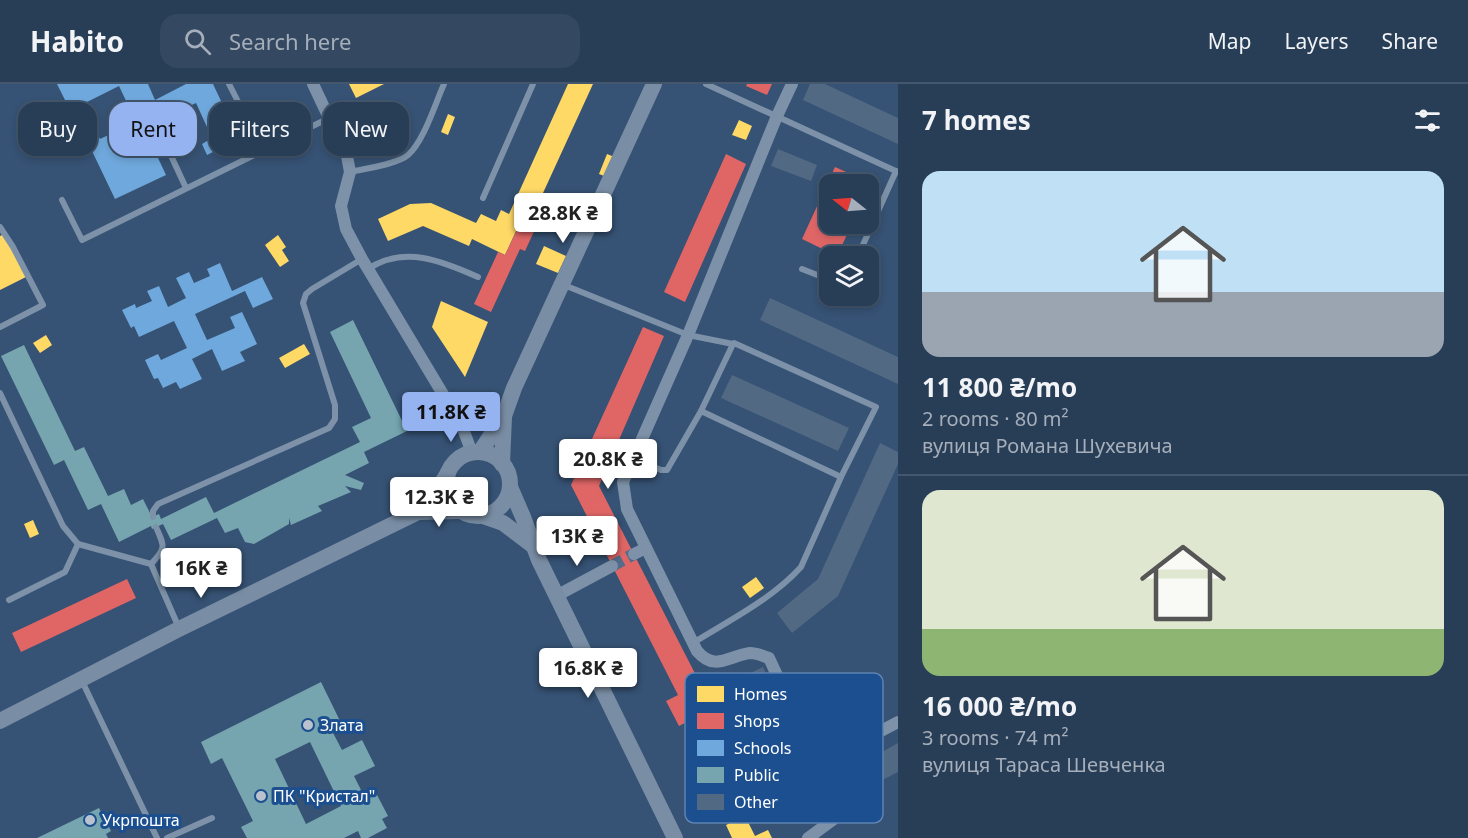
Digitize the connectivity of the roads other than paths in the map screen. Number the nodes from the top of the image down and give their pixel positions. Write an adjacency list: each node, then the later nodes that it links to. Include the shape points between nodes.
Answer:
1 (229, 84): 10 (lane)
2 (313, 84): 11 (street)
3 (444, 84): 16 (lane, via 417,144 407,157)
4 (533, 84): 19 (lane)
5 (654, 84): 27 (street)
6 (706, 84): 9 (lane)
7 (726, 84): 9 (lane)
8 (792, 84): 12 (street)
9 (723, 92): 12 (lane)
10 (238, 102)
11 (323, 105)
12 (777, 116): 17 (lane); 29 (street)
13 (323, 121): 18 (lane)
14 (171, 156): 18 (lane)
15 (347, 156): 16 (street)
16 (350, 172): 23 (street, via 341,206 346,229)
17 (897, 172): 22 (lane)
18 (186, 188): 20 (lane, via 82,240)
19 (483, 198)
20 (62, 200)
21 (0, 227): 28 (lane, via 43,305)
22 (863, 246)
23 (365, 264): 26 (lane, via 425,256); 34 (street); 43 (lane, via 312,289 303,303 334,405 335,419 329,428 158,504)
24 (802, 269): 25 (lane)
25 (819, 276)
26 (478, 277)
27 (563, 284): 29 (lane); 33 (street)
28 (0, 327)
29 (688, 335): 30 (lane); 35 (street)
30 (733, 344): 32 (lane); 38 (lane, via 876,407)
31 (0, 393): 45 (lane, via 63,526)
32 (701, 411): 35 (lane, via 667,470); 38 (lane)
33 (504, 416): 34 (street); 36 (street)
34 (476, 453): 36 (street, via 489,454); 37 (street, via 457,460)
35 (632, 457): 47 (street, via 623,482 624,495)
36 (502, 464): 39 (street)
37 (448, 473): 40 (street, via 448,498); 41 (street)
38 (841, 477): 54 (lane, via 797,572 756,604)
39 (510, 487): 42 (street, via 504,503); 46 (street)
40 (459, 511): 41 (street); 42 (street)
41 (418, 512): 53 (street)
42 (483, 516): 46 (street, via 503,523)
43 (153, 517)
44 (156, 527): 49 (lane, via 164,544 163,552)
45 (78, 544): 49 (lane); 52 (lane, via 65,572)
46 (533, 546): 51 (street)
47 (646, 548): 48 (street); 54 (street)
48 (634, 554)
49 (151, 564): 53 (lane)
50 (612, 566): 51 (street)
51 (556, 596): 64 (street)
52 (9, 600)
53 (179, 629): 56 (street)
54 (693, 643): 55 (street, via 704,660 718,662 760,654 769,658)
55 (776, 673)
56 (82, 680): 57 (street); 62 (lane)
57 (0, 720)
58 (898, 722): 59 (street)
59 (883, 730)
60 (212, 818): 63 (lane)
61 (829, 823): 65 (street)
62 (157, 838)
63 (167, 838)
64 (675, 838)
65 (808, 838)

